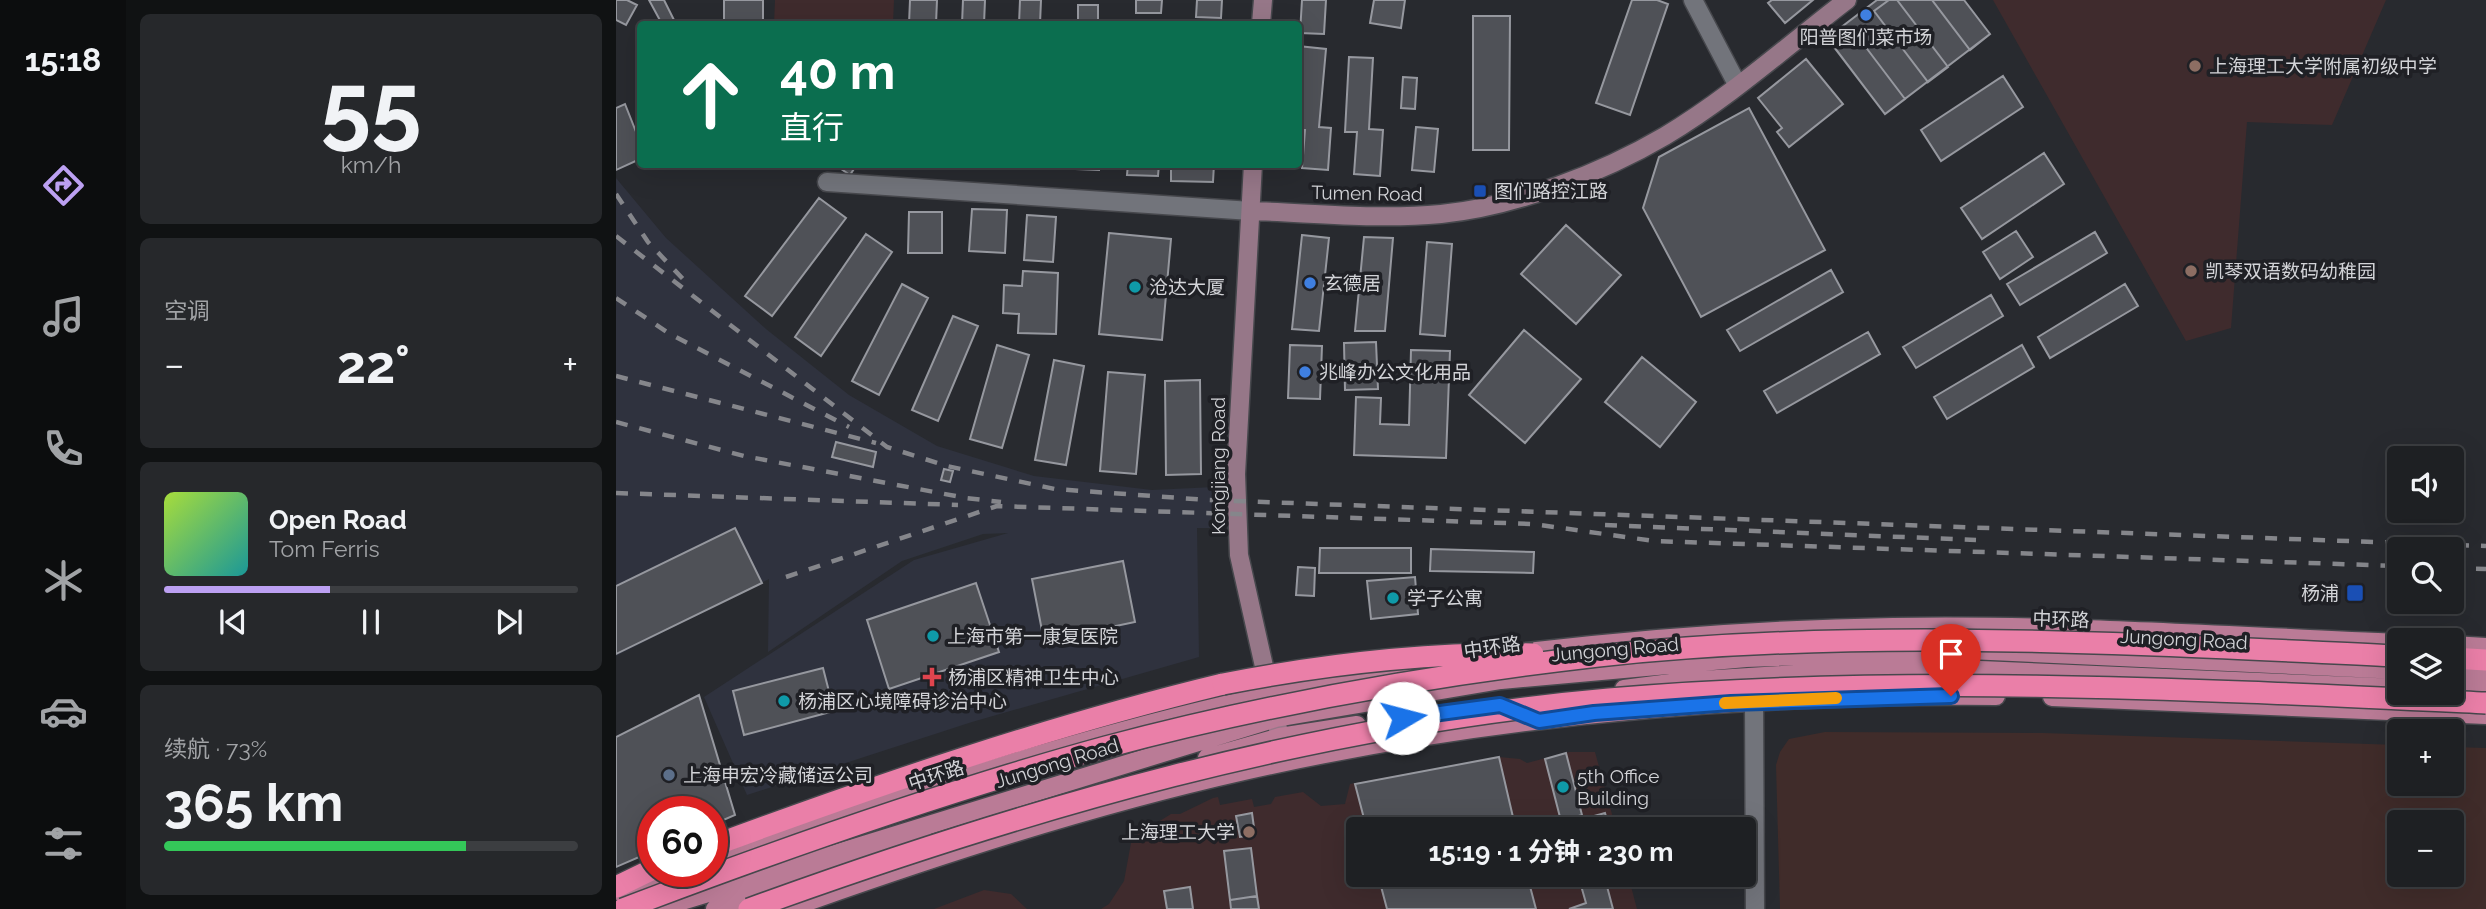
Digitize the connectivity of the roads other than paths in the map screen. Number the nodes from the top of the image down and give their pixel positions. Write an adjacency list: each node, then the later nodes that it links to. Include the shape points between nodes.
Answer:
1 (1263, 0): 4 (street)
2 (1693, 0): 5 (street)
3 (1847, 0): 5 (street, Tumen Road)
4 (1261, 21)
5 (1737, 84): 8 (street, Tumen Road, via 1665,135 1613,162 1487,206 1395,216)
6 (1253, 168): 8 (street, Kongjiang Road)
7 (827, 182): 8 (street, Tumen Road)
8 (1251, 211): 25 (street, Kongjiang Road, via 1236,474 1239,555)
9 (1835, 628): 10 (main road, Jungong Road, via 2063,629); 13 (main road); 25 (main road, Jungong Road, via 1601,643 1474,659)
10 (2387, 642)
11 (2464, 646): 12 (main road)
12 (2486, 647)
13 (1890, 653): 18 (main road, Jungong Road, via 1969,650); 31 (main road, Jungong Road, via 1746,658 1501,680)
14 (1602, 656): 15 (highway, 中环路, bridge, via 1895,640); 37 (highway, bridge, via 1450,654 1288,671 1223,684 1030,736); 44 (highway, 中环路, bridge, via 1353,692 1106,747 865,822)
15 (2387, 656)
16 (2464, 659): 17 (highway)
17 (2486, 660)
18 (2387, 669)
19 (2464, 673): 20 (main road)
20 (2486, 674)
21 (2333, 685): 22 (main road, Jungong Road); 28 (main road, Jungong Road, via 1909,667 1686,681); 29 (main road)
22 (2387, 687)
23 (2464, 691): 24 (main road)
24 (2486, 692)
25 (1271, 695): 31 (street, Kongjiang Road); 34 (main road, Jungong Road, via 1104,735)
26 (1754, 702): 29 (main road, via 2060,697); 32 (main road); 49 (street)
27 (2486, 703): 47 (highway, bridge, via 1978,683 1813,686 1605,700 1361,735 1198,769 998,824)
28 (1500, 705): 32 (main road); 33 (main road, Jungong Road)
29 (2395, 711): 30 (main road)
30 (2486, 715)
31 (1276, 718): 33 (street, Kongjiang Road); 36 (main road, Jungong Road)
32 (1539, 721): 35 (main road)
33 (1280, 737): 35 (street, Kongjiang Road); 36 (main road, Jungong Road)
34 (1044, 755): 36 (main road); 39 (main road, Jungong Road, via 873,806)
35 (1285, 763): 38 (main road)
36 (1009, 807): 38 (main road); 45 (main road, Jungong Road); 46 (main road, Jungong Road)
37 (728, 840)
38 (985, 842): 48 (main road)
39 (728, 857)
40 (637, 877): 41 (highway)
41 (616, 887)
42 (637, 887): 43 (main road)
43 (616, 893)
44 (622, 909)
45 (656, 909)
46 (715, 909)
47 (750, 909)
48 (787, 909)
49 (1755, 909)

